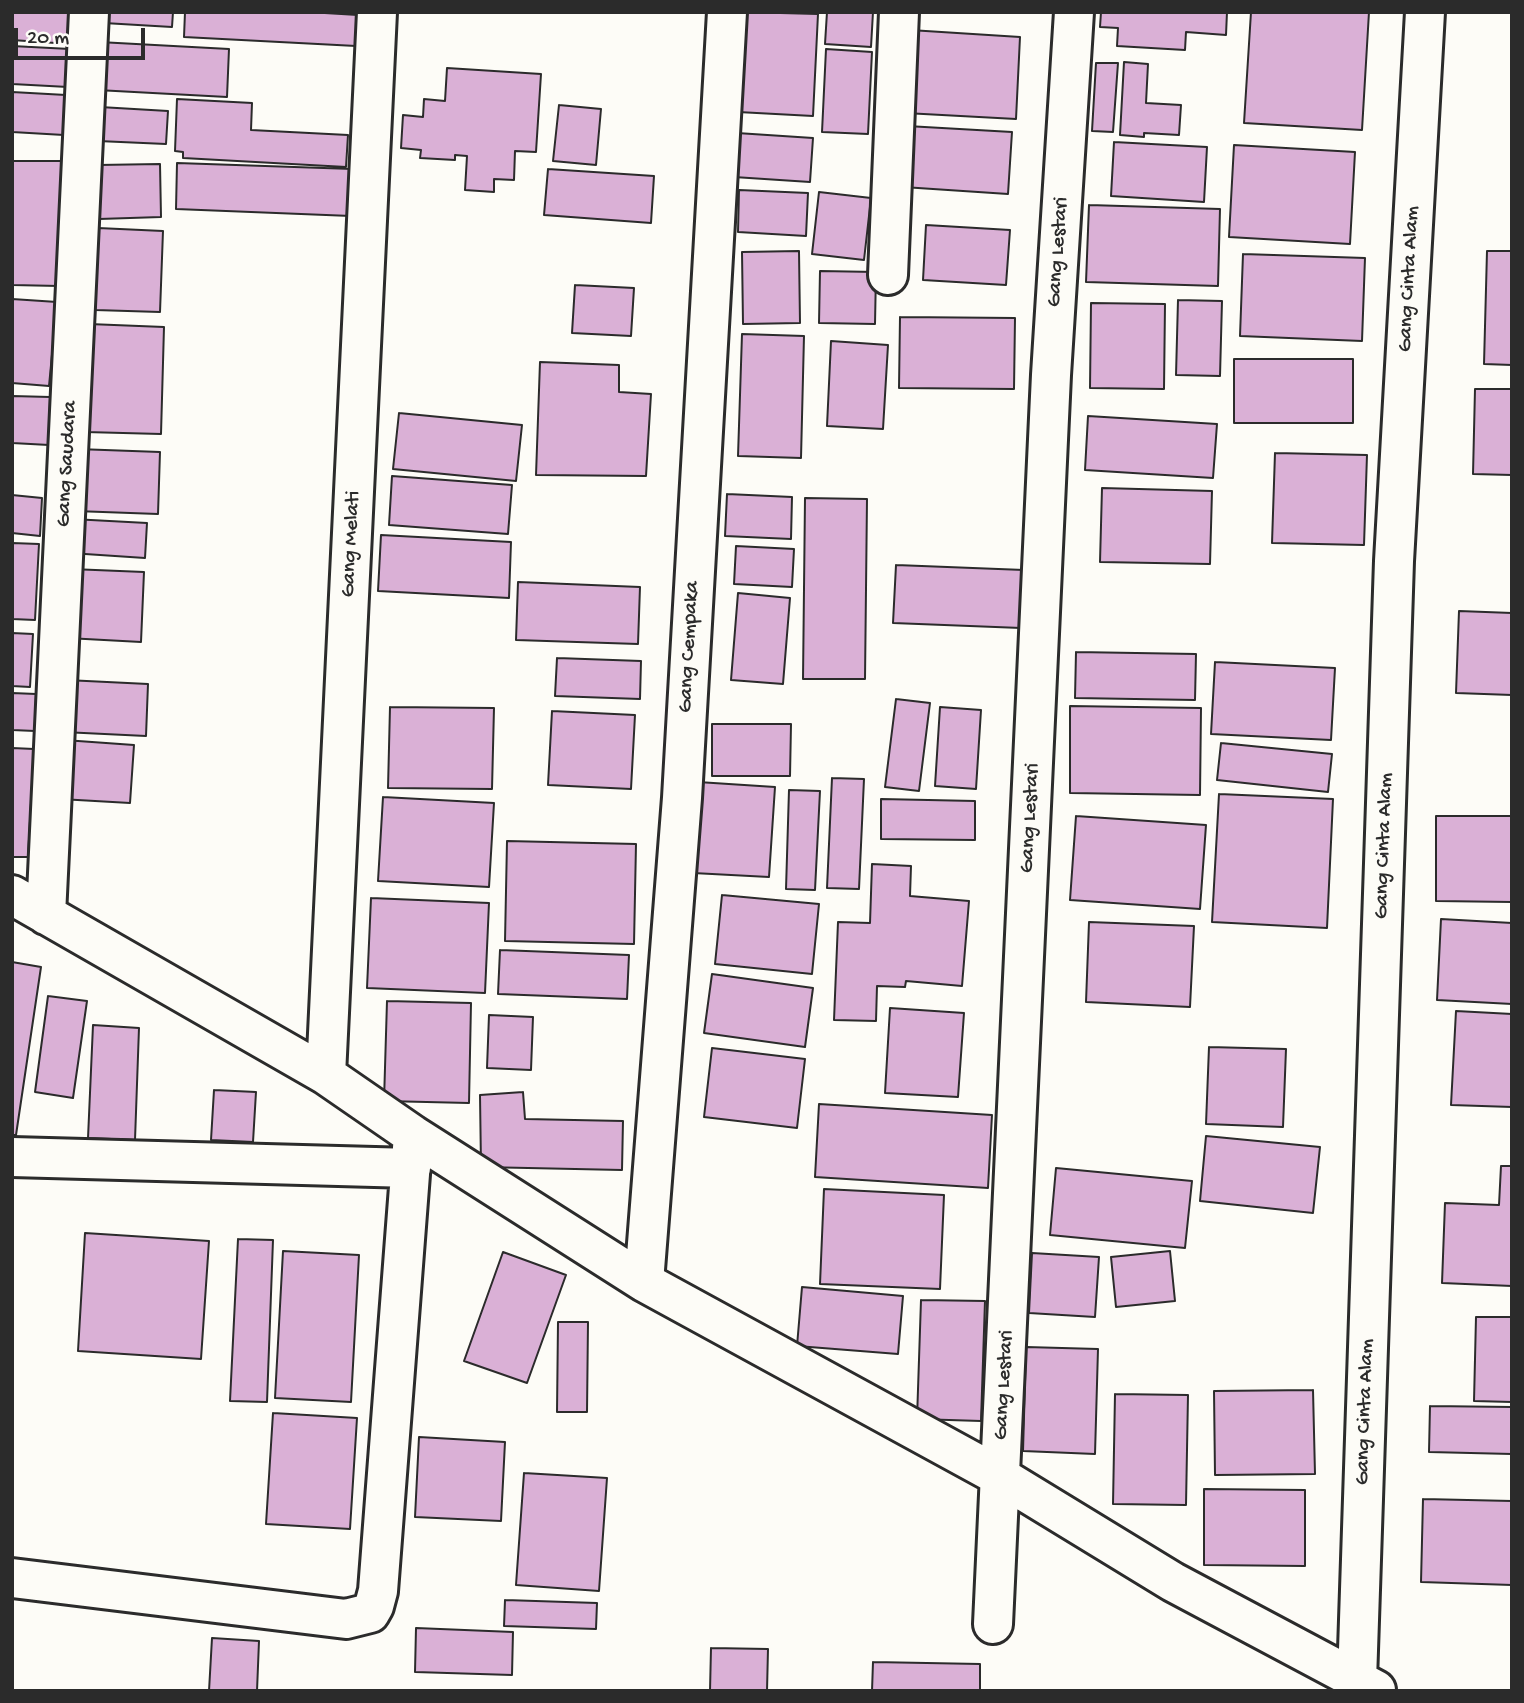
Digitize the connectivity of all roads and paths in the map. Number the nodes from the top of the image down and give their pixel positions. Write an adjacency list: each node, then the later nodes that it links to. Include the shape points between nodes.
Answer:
1 (89, 12): 9 (street, Gang Saudara)
2 (377, 12): 10 (street, Gang Melati)
3 (727, 12): 13 (street, Gang Cempaka, via 682,798)
4 (899, 12): 7 (street)
5 (1074, 12): 14 (street, Gang Lestari, via 1051,374)
6 (1425, 12): 17 (street, Gang Cinta Alam, via 1394,561)
7 (888, 275)
8 (12, 895): 9 (street)
9 (46, 915): 10 (street)
10 (326, 1075): 11 (street)
11 (412, 1152): 12 (street); 13 (street); 15 (street, via 378,1591 370,1613 346,1619)
12 (12, 1157)
13 (644, 1282): 14 (street)
14 (1001, 1478): 16 (street, Gang Lestari); 17 (street, via 1173,1582)
15 (12, 1578)
16 (993, 1625)
17 (1367, 1685)

